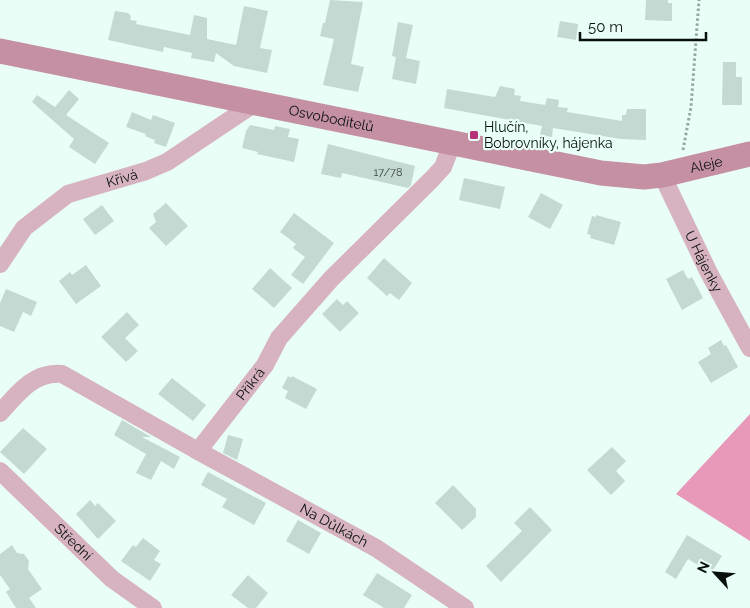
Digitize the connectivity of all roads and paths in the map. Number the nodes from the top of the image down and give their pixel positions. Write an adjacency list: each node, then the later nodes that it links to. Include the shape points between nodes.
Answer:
1 (699, 0): 6 (path, via 691,107)
2 (0, 52): 3 (street, Osvoboditelů)
3 (255, 103): 4 (street, Osvoboditelů); 7 (street, Křivá, via 167,162 68,194 24,228)
4 (452, 144): 6 (street, Osvoboditelů, via 600,173 644,177); 10 (street, Příkrá, via 443,167 331,278 279,338 265,365)
5 (750, 154): 6 (street, Aleje)
6 (670, 174): 8 (street, U Hájenky, via 708,273)
7 (0, 264)
8 (750, 348)
9 (2, 407): 10 (street, via 34,379 52,373 62,374)
10 (198, 451): 13 (street, Na Důlkách, via 376,548)
11 (0, 471): 12 (street, Střední, via 112,579)
12 (153, 608)
13 (464, 608)

